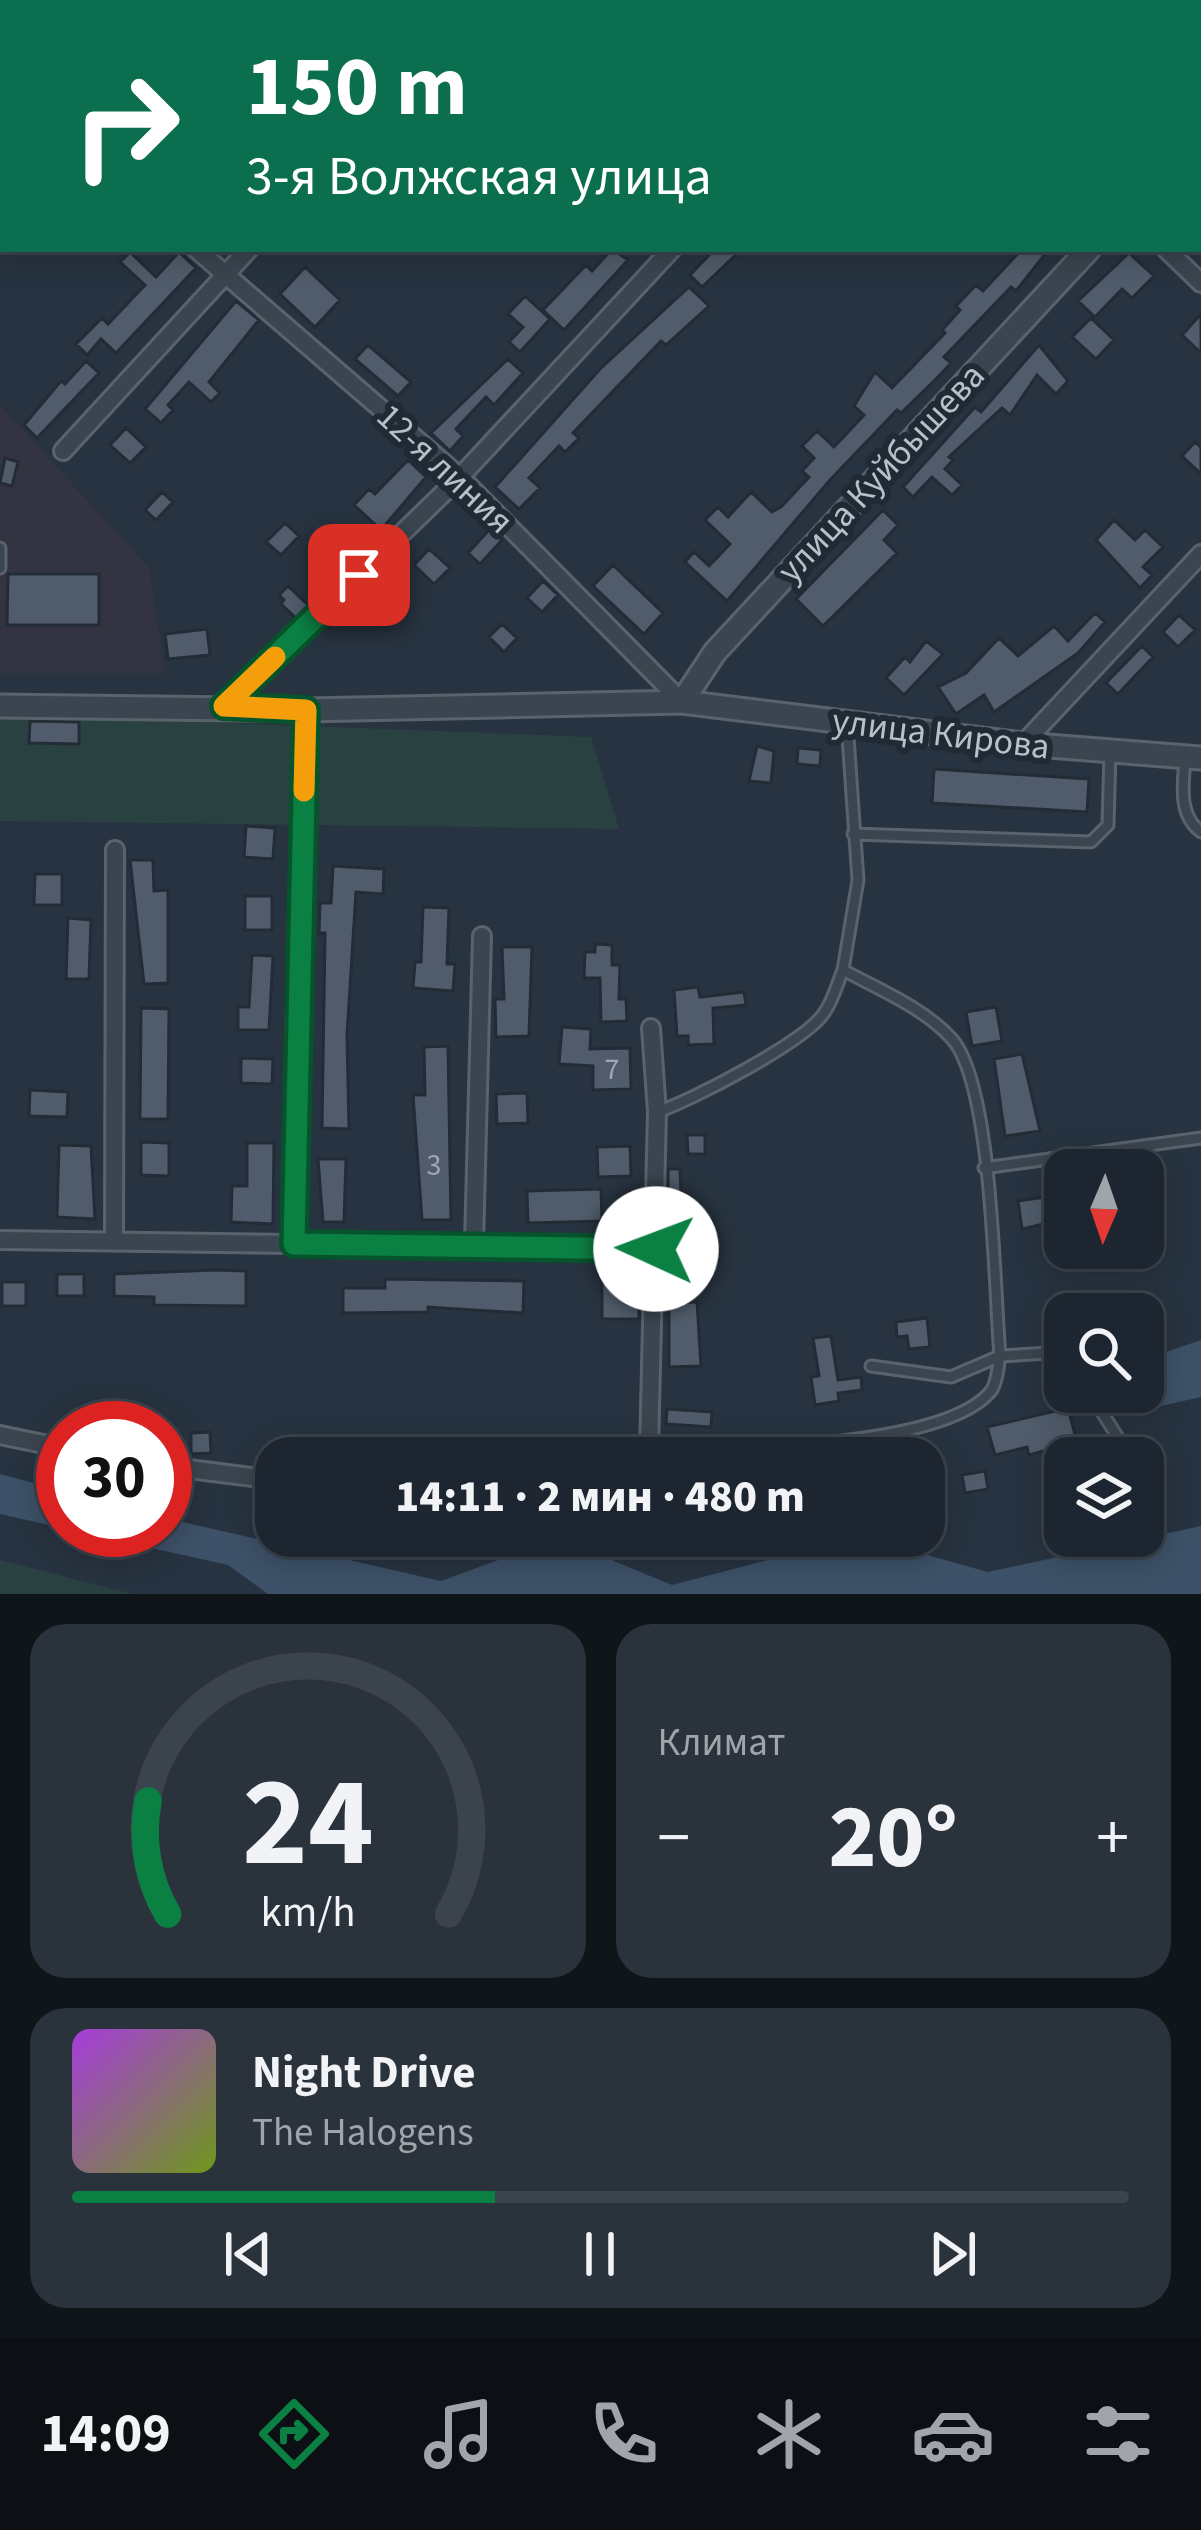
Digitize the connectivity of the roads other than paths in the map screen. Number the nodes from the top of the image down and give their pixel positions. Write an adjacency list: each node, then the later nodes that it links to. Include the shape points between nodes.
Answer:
1 (199, 252): 6 (street, 12-я линия)
2 (246, 252): 6 (street)
3 (669, 252): 9 (street)
4 (1086, 252): 13 (street, улица Куйбышева, via 715,652)
5 (1169, 252): 7 (street)
6 (225, 275): 8 (street); 9 (street, 12-я линия)
7 (1201, 283)
8 (63, 451)
9 (460, 477): 13 (street, 12-я линия); 15 (street)
10 (0, 548): 12 (lane)
11 (1201, 554): 18 (street)
12 (0, 568)
13 (682, 703): 16 (street, улица Кирова); 17 (street, улица Кирова)
14 (0, 706): 15 (street, улица Кирова)
15 (224, 706): 16 (street, улица Кирова)
16 (306, 710): 32 (street)
17 (847, 723): 18 (street, улица Кирова); 22 (lane)
18 (1023, 744): 19 (street, улица Кирова)
19 (1110, 752): 20 (street, улица Кирова); 22 (lane, via 1108,825 1091,842)
20 (1193, 759): 21 (lane, via 1183,800)
21 (1201, 832)
22 (853, 834): 25 (lane, via 858,880)
23 (115, 850): 30 (street)
24 (482, 936): 33 (street)
25 (843, 970): 27 (lane, via 824,1015 806,1032); 29 (lane, via 953,1041 978,1099)
26 (651, 1028): 27 (street)
27 (657, 1112): 34 (street)
28 (1201, 1138): 29 (lane)
29 (984, 1168): 36 (lane)
30 (114, 1238): 31 (street); 32 (street)
31 (0, 1240)
32 (294, 1244): 33 (street)
33 (474, 1244): 34 (street)
34 (656, 1249): 39 (street)
35 (1044, 1353): 36 (lane)
36 (1000, 1356): 37 (lane, via 951,1377); 40 (lane, via 994,1389 965,1413)
37 (871, 1366)
38 (0, 1435): 41 (street)
39 (649, 1437)
40 (836, 1437)
41 (36, 1442)
42 (192, 1469): 43 (street)
43 (255, 1477)

